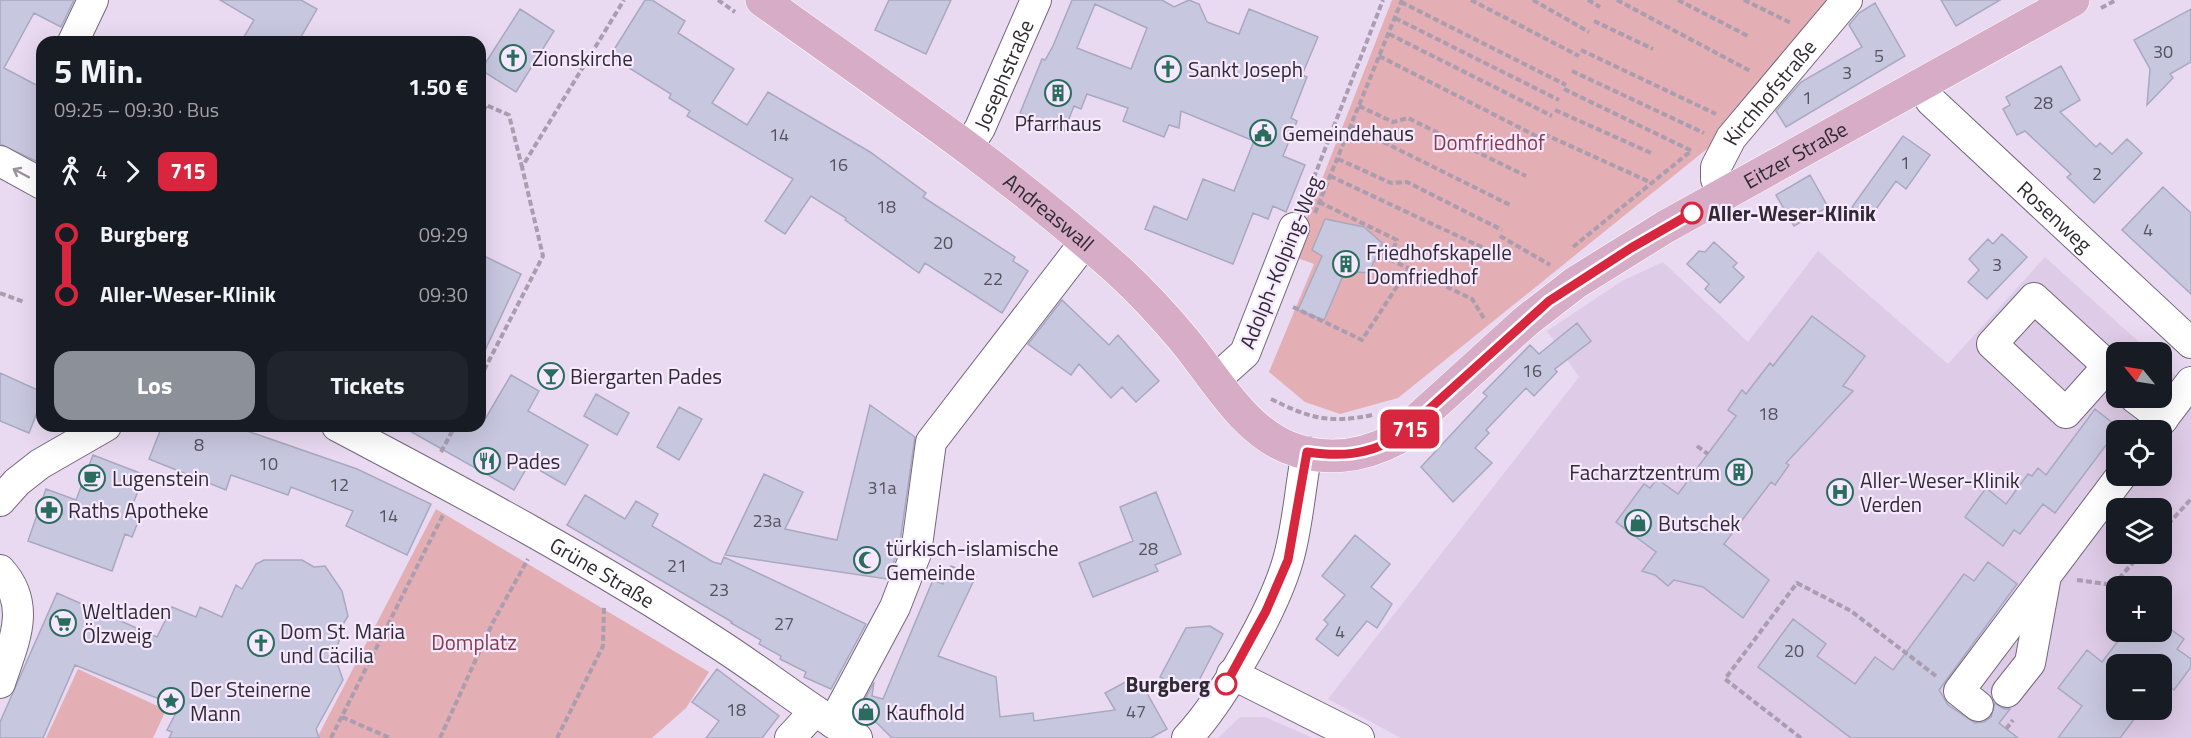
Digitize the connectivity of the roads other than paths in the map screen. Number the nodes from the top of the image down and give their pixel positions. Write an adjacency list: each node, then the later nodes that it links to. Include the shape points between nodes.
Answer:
1 (93, 0): 6 (street)
2 (1036, 0): 8 (street, Josephstraße)
3 (1847, 0): 11 (street, Kirchhofstraße, via 1722,153 1716,179)
4 (2073, 0): 7 (main road, Eitzer Straße)
5 (750, 7): 8 (main road, Andreaswall)
6 (76, 36)
7 (1921, 85): 11 (main road, Eitzer Straße); 14 (street, Rosenweg, via 1931,101)
8 (968, 147): 13 (main road, Andreaswall)
9 (0, 161): 10 (street, one-way to 9)
10 (36, 181)
11 (1724, 195): 22 (main road, Eitzer Straße, via 1549,301 1396,439 1349,456)
12 (1302, 225): 15 (street, Adolph-Kolping-Weg, via 1245,353)
13 (1085, 242): 15 (main road, Andreaswall, via 1154,306); 31 (street, via 931,442 916,553 895,607)
14 (2191, 343)
15 (1215, 380): 22 (main road, Andreaswall, via 1262,431 1287,447)
16 (2191, 382): 19 (street)
17 (2144, 408): 18 (street)
18 (2154, 420)
19 (2162, 420)
20 (98, 432): 23 (street)
21 (348, 432): 31 (street, Grüne Straße, via 541,536 718,643)
22 (1307, 452): 27 (street, via 1288,560)
23 (6, 486)
24 (2115, 486): 26 (street)
25 (0, 570): 28 (street, via 14,590 20,622)
26 (2059, 577): 29 (street, via 2030,663); 30 (street, via 1959,691)
27 (1232, 675): 33 (street, via 1203,721); 34 (street)
28 (0, 683)
29 (2007, 692)
30 (1978, 706)
31 (835, 724): 32 (street)
32 (790, 738)
33 (1186, 738)
34 (1359, 738)

